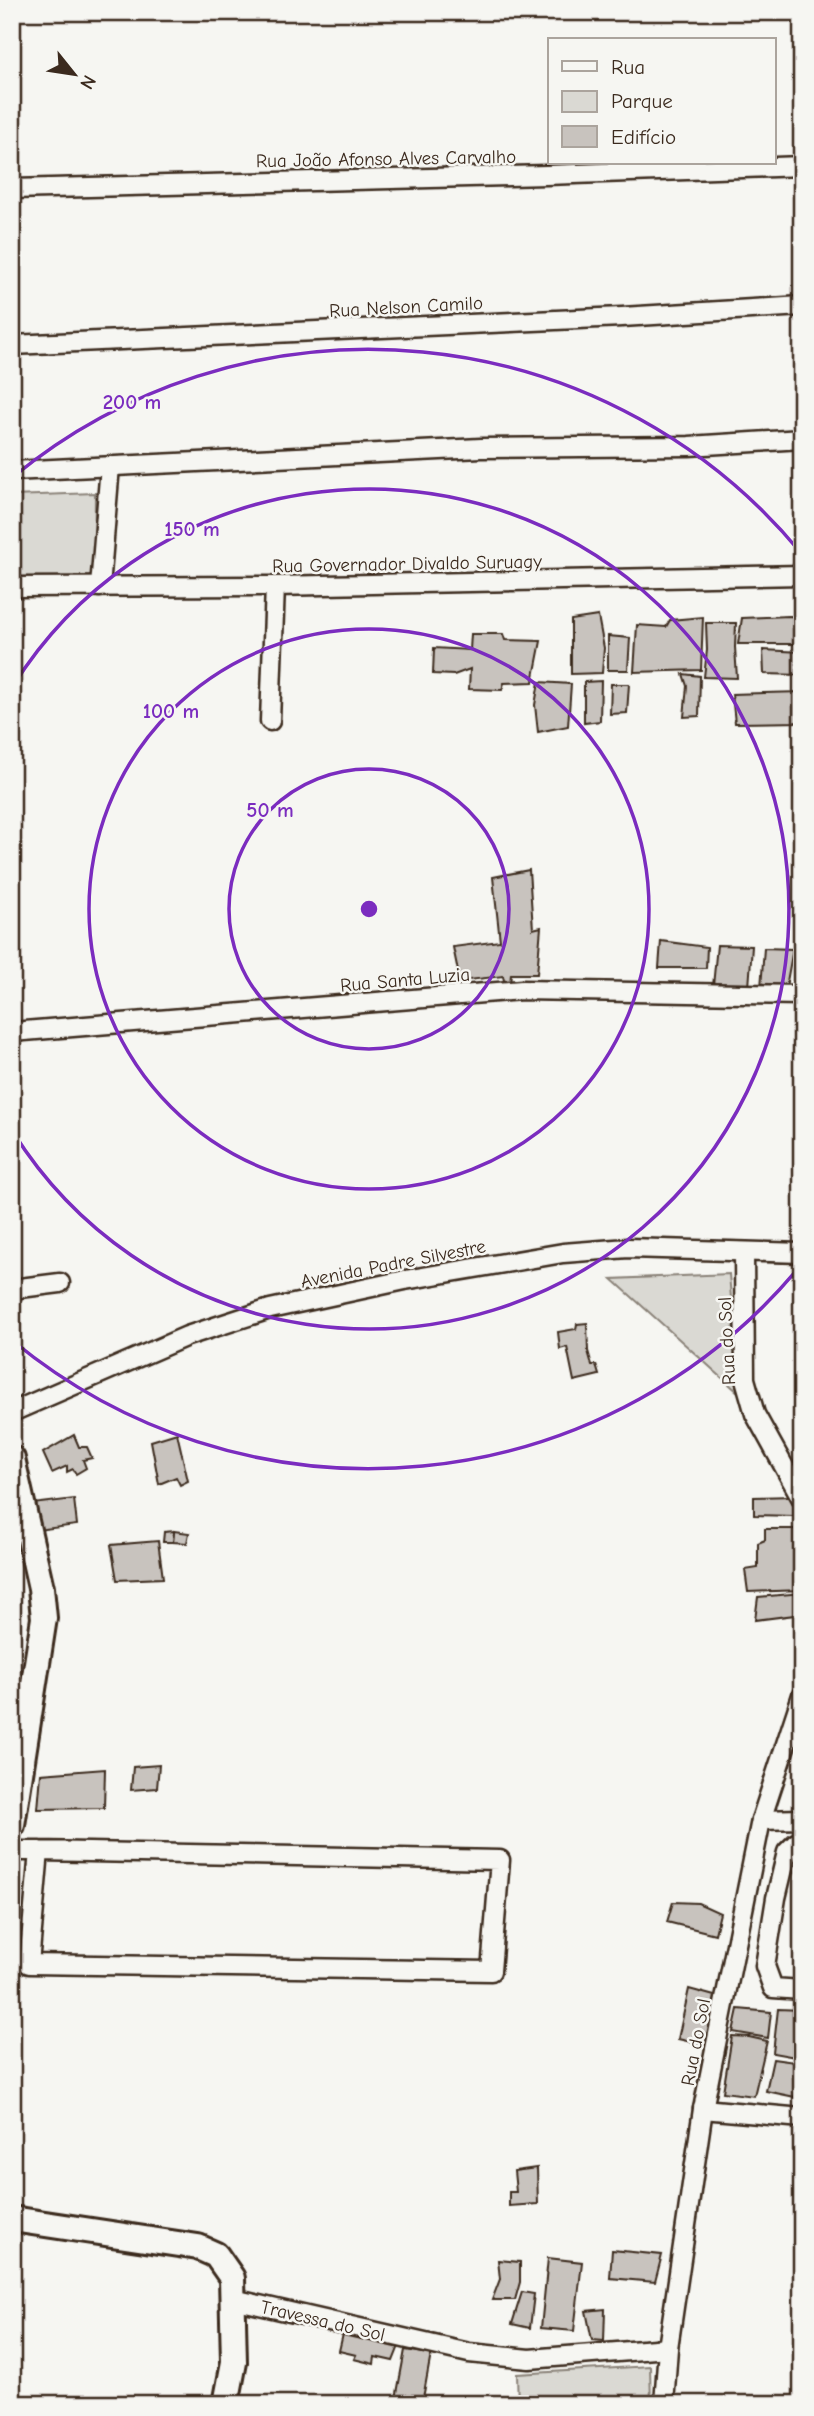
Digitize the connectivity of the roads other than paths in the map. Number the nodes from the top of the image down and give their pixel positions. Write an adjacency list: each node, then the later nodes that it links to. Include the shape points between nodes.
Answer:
1 (802, 166): 2 (street, Rua João Afonso Alves Carvalho)
2 (12, 189)
3 (802, 306): 4 (street, Rua Nelson Camilo)
4 (12, 345)
5 (802, 439): 6 (street, via 689,446 481,448)
6 (110, 466): 7 (street); 11 (street)
7 (12, 471)
8 (802, 575): 9 (street, Rua Governador Divaldo Suruagy)
9 (275, 586): 11 (street, Rua Governador Divaldo Suruagy); 12 (street)
10 (12, 587): 11 (street, Rua Governador Divaldo Suruagy)
11 (100, 587)
12 (270, 721)
13 (802, 995): 14 (street, Rua Santa Luzia, via 522,990)
14 (12, 1032)
15 (744, 1252): 16 (street, Avenida Padre Silvestre); 19 (street, Avenida Padre Silvestre, via 628,1248 563,1253 284,1306 187,1336); 21 (street, Rua do Sol, via 745,1378 755,1414)
16 (802, 1253)
17 (60, 1283): 18 (street)
18 (12, 1289)
19 (12, 1412)
20 (12, 1459): 25 (street, via 44,1618)
21 (802, 1499)
22 (802, 1695): 24 (street, Rua do Sol)
23 (802, 1819): 24 (street)
24 (761, 1820): 29 (street, Rua do Sol)
25 (12, 1825)
26 (802, 1841): 30 (street, via 787,1852)
27 (12, 1851): 28 (street)
28 (39, 1851): 28 (street, via 500,1860 491,1971 29,1964)
29 (746, 1897): 30 (street); 32 (street, Rua do Sol)
30 (776, 1898): 31 (street, via 765,1966 773,1988)
31 (802, 1990)
32 (704, 2109): 33 (street); 36 (street, Rua do Sol)
33 (802, 2118)
34 (12, 2219): 35 (street, Travessa do Sol, via 198,2247 216,2255 232,2278)
35 (233, 2299): 36 (street, Travessa do Sol, via 469,2354 529,2359); 37 (street, via 234,2362)
36 (668, 2348): 38 (street, Rua do Sol)
37 (226, 2404)
38 (664, 2404)

